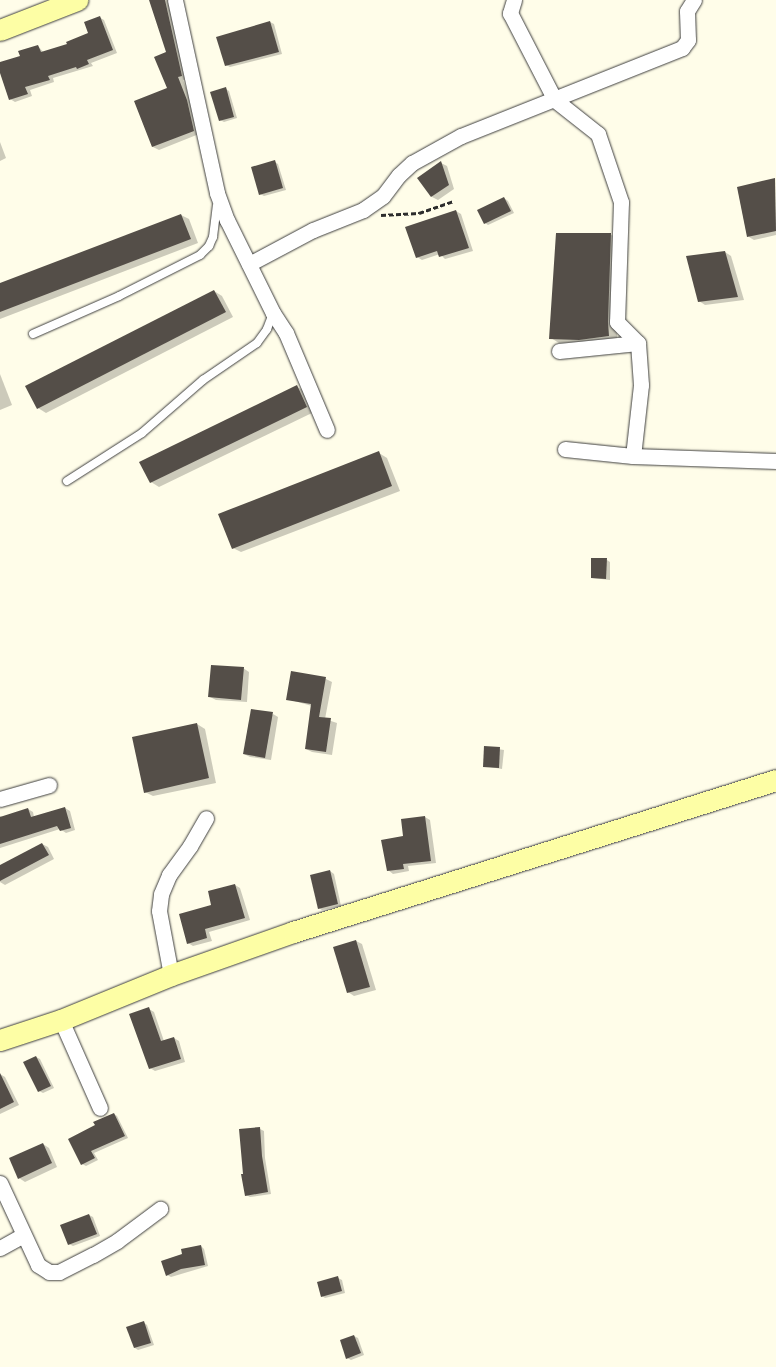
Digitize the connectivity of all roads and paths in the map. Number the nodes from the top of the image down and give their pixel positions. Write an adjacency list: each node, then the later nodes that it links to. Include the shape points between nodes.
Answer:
1 (77, 0): 5 (street)
2 (175, 0): 7 (street)
3 (514, 0): 6 (street, via 510,13)
4 (694, 0): 6 (street, via 687,11 688,40 682,48)
5 (1, 26)
6 (555, 100): 9 (street, via 461,136 427,154 412,163 383,196); 13 (street, via 598,134 621,202 616,322)
7 (217, 193): 10 (street); 12 (lane, via 218,212 213,237 200,255)
8 (454, 201): 9 (path, via 419,213 380,215)
9 (363, 210): 10 (street, via 313,230)
10 (249, 264): 11 (street)
11 (273, 313): 15 (street, via 286,333); 19 (lane, via 267,330 257,343 203,380 142,433)
12 (33, 334)
13 (638, 343): 14 (street); 17 (street, via 641,385)
14 (559, 351)
15 (327, 430)
16 (565, 449): 17 (street)
17 (633, 456): 18 (street)
18 (776, 462)
19 (67, 481)
20 (776, 780): 24 (street, via 444,883)
21 (49, 785): 22 (street)
22 (0, 799)
23 (206, 818): 24 (street, via 161,894 159,911)
24 (171, 975): 25 (street)
25 (61, 1020): 26 (street); 27 (street)
26 (0, 1040)
27 (100, 1108)
28 (0, 1183): 30 (street)
29 (160, 1209): 30 (street, via 117,1241 59,1272 49,1272 38,1265)
30 (23, 1236): 31 (street)
31 (0, 1248)

